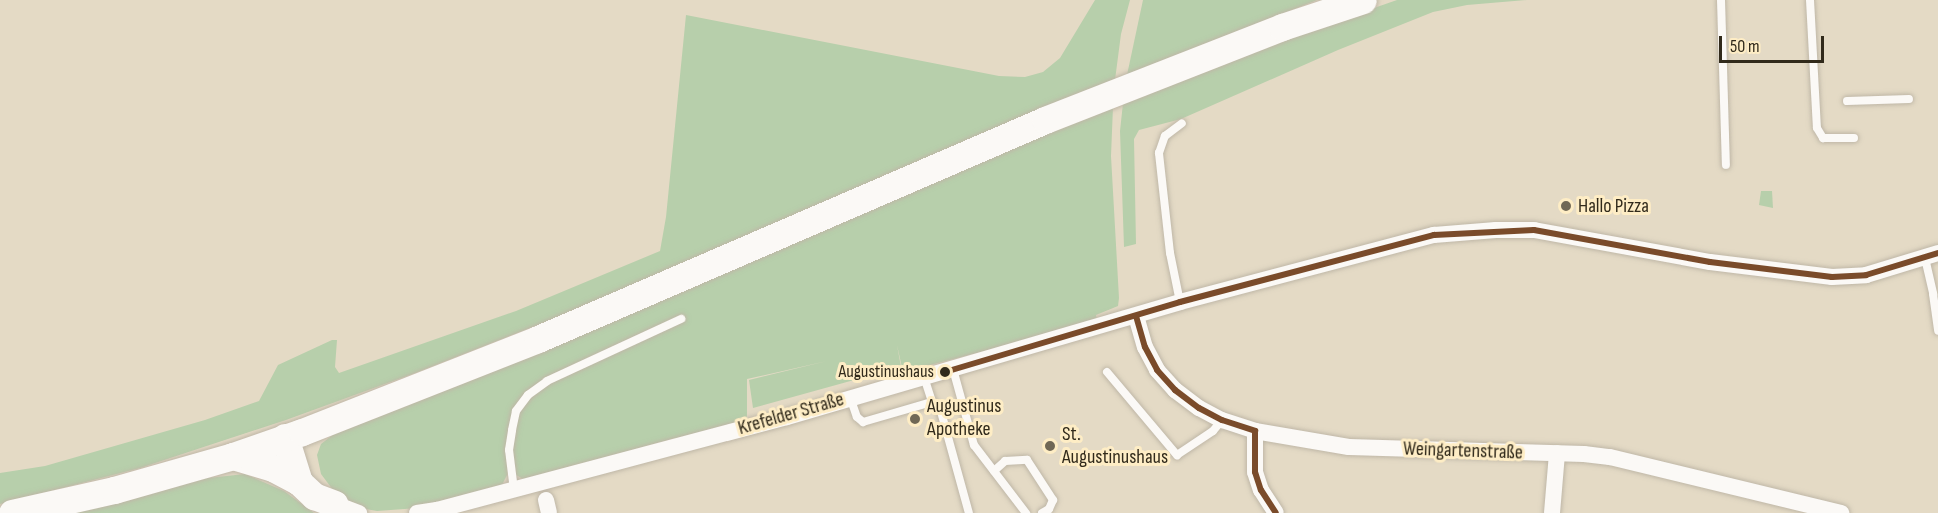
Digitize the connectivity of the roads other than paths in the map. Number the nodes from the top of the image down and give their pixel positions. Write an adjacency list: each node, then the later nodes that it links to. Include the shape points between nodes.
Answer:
1 (1363, 0): 21 (main road, via 1282,27 1045,120 538,339)
2 (1721, 0): 8 (lane)
3 (1810, 0): 7 (lane, via 1817,128 1823,138)
4 (1909, 99): 5 (lane)
5 (1847, 101)
6 (1182, 123): 10 (lane, via 1165,136 1160,153 1170,253)
7 (1854, 138)
8 (1725, 165)
9 (1931, 256): 10 (street, Krefelder Straße, via 1866,275 1832,277 1715,262 1567,234 1496,230 1434,235); 13 (lane)
10 (1180, 302): 11 (street, Krefelder Straße)
11 (1136, 316): 14 (street, Krefelder Straße); 19 (street, Weingartenstraße, via 1157,370 1175,390)
12 (681, 319): 26 (lane, via 547,381 528,395 516,411 509,450)
13 (1938, 331)
14 (953, 369): 16 (street, Krefelder Straße); 24 (lane, via 974,445)
15 (1107, 372): 19 (lane, via 1177,455 1213,431)
16 (924, 377): 17 (street, Krefelder Straße); 18 (lane)
17 (850, 397): 18 (lane, via 856,417 863,422); 26 (street, Krefelder Straße)
18 (932, 402): 31 (lane, via 940,408)
19 (1222, 420): 20 (street, Weingartenstraße)
20 (1255, 431): 22 (street, Weingartenstraße, via 1349,447); 34 (street, via 1255,472)
21 (294, 434): 23 (main road); 25 (main road); 27 (main road)
22 (1557, 453): 35 (street); 36 (street, Weingartenstraße, via 1610,457)
23 (233, 456): 25 (main road, via 273,468); 29 (main road, via 114,490)
24 (994, 471): 32 (lane); 33 (lane, via 1005,461 1027,460 1053,500)
25 (299, 482): 27 (main road, via 314,496)
26 (514, 490): 28 (street, Krefelder Straße)
27 (347, 509)
28 (437, 512): 30 (street, Krefelder Straße)
29 (12, 513)
30 (417, 513)
31 (969, 513)
32 (1026, 513)
33 (1042, 513)
34 (1276, 513)
35 (1552, 513)
36 (1841, 513)

